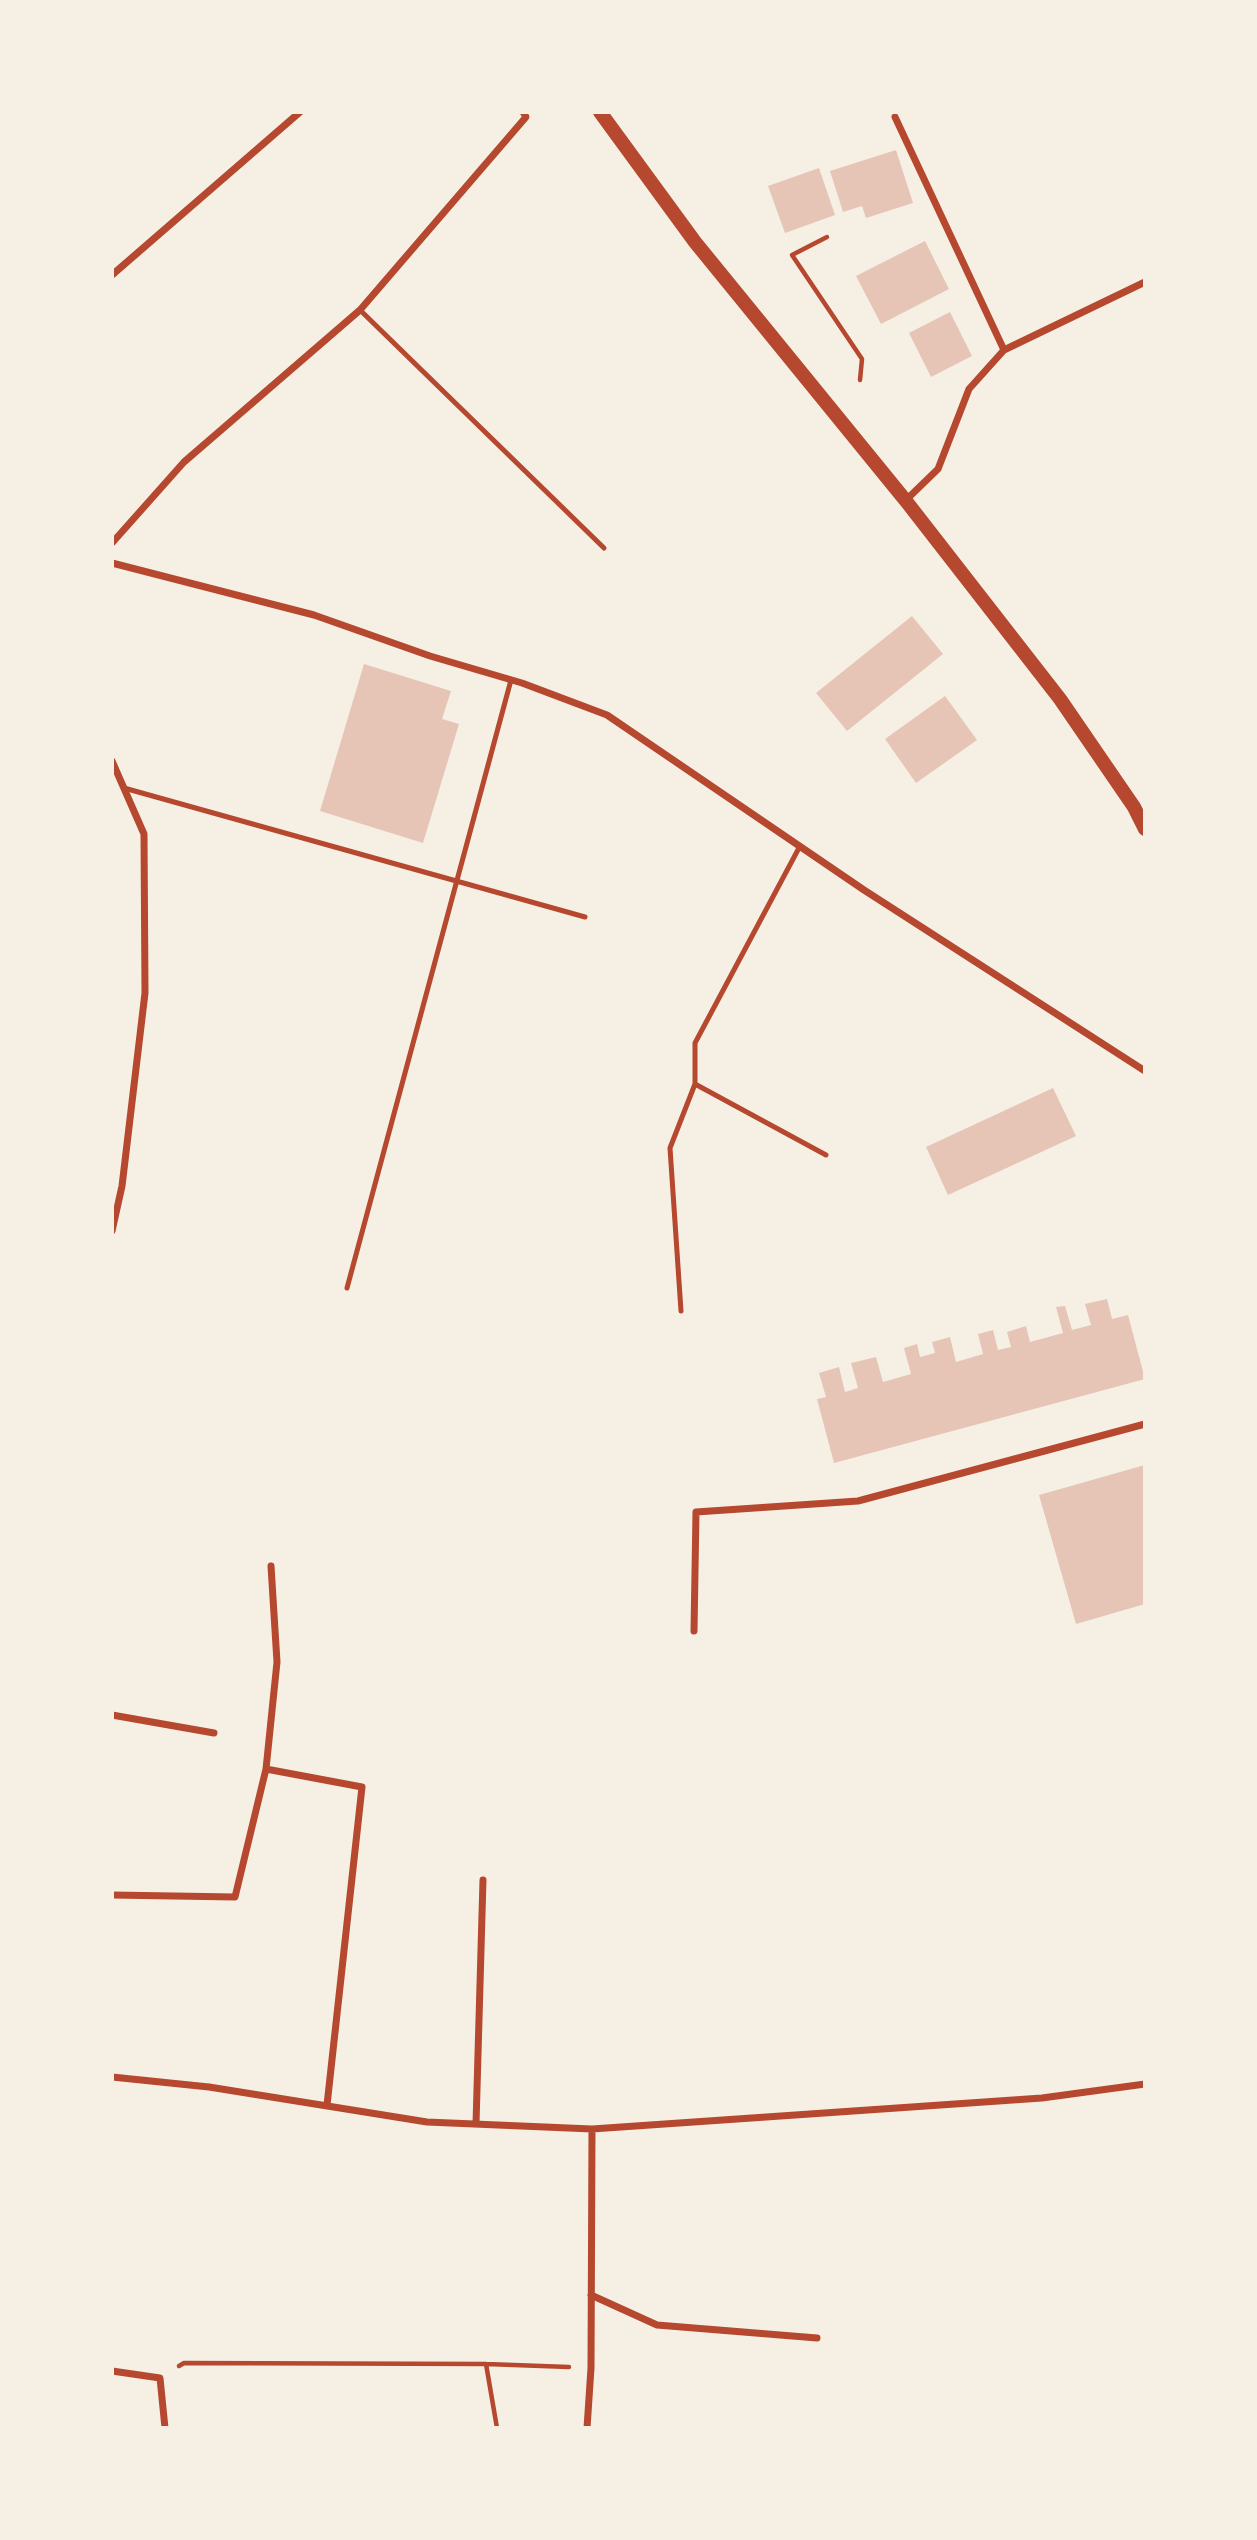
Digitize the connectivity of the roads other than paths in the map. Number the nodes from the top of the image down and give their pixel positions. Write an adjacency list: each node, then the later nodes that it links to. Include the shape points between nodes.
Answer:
1 (300, 112): 5 (street)
2 (523, 112): 7 (street, via 526,117)
3 (600, 112): 9 (main road, via 695,242)
4 (895, 117): 8 (street)
5 (112, 275)
6 (1145, 282): 8 (street)
7 (360, 310): 10 (street, via 184,462); 11 (lane)
8 (1004, 350): 9 (street, via 970,389 938,469)
9 (906, 500): 16 (main road, via 1060,699)
10 (112, 543)
11 (604, 548)
12 (112, 563): 13 (street, via 314,615)
13 (511, 680): 17 (street, via 607,715); 18 (lane)
14 (112, 761): 15 (street)
15 (124, 788): 18 (lane); 23 (street, via 144,834 145,993 122,1186)
16 (1145, 829)
17 (800, 846): 20 (street); 21 (lane, via 695,1043)
18 (458, 880): 19 (lane); 24 (lane)
19 (585, 917)
20 (1145, 1070)
21 (695, 1084): 22 (lane); 25 (lane, via 670,1148)
22 (827, 1155)
23 (112, 1231)
24 (347, 1288)
25 (681, 1311)
26 (1145, 1424): 28 (street, via 858,1501 696,1512)
27 (271, 1566): 31 (street, via 277,1662)
28 (694, 1631)
29 (112, 1715): 30 (street)
30 (214, 1733)
31 (266, 1769): 33 (street, via 235,1897); 36 (street, via 362,1787)
32 (483, 1880): 37 (street)
33 (112, 1895)
34 (112, 2077): 36 (street)
35 (1145, 2084): 38 (street, via 1042,2098)
36 (327, 2105): 37 (street, via 427,2122)
37 (476, 2124): 38 (street)
38 (592, 2129): 39 (street)
39 (591, 2295): 40 (street, via 657,2325); 43 (street)
40 (817, 2338)
41 (112, 2371): 42 (street, via 160,2378)
42 (164, 2428)
43 (587, 2428)

